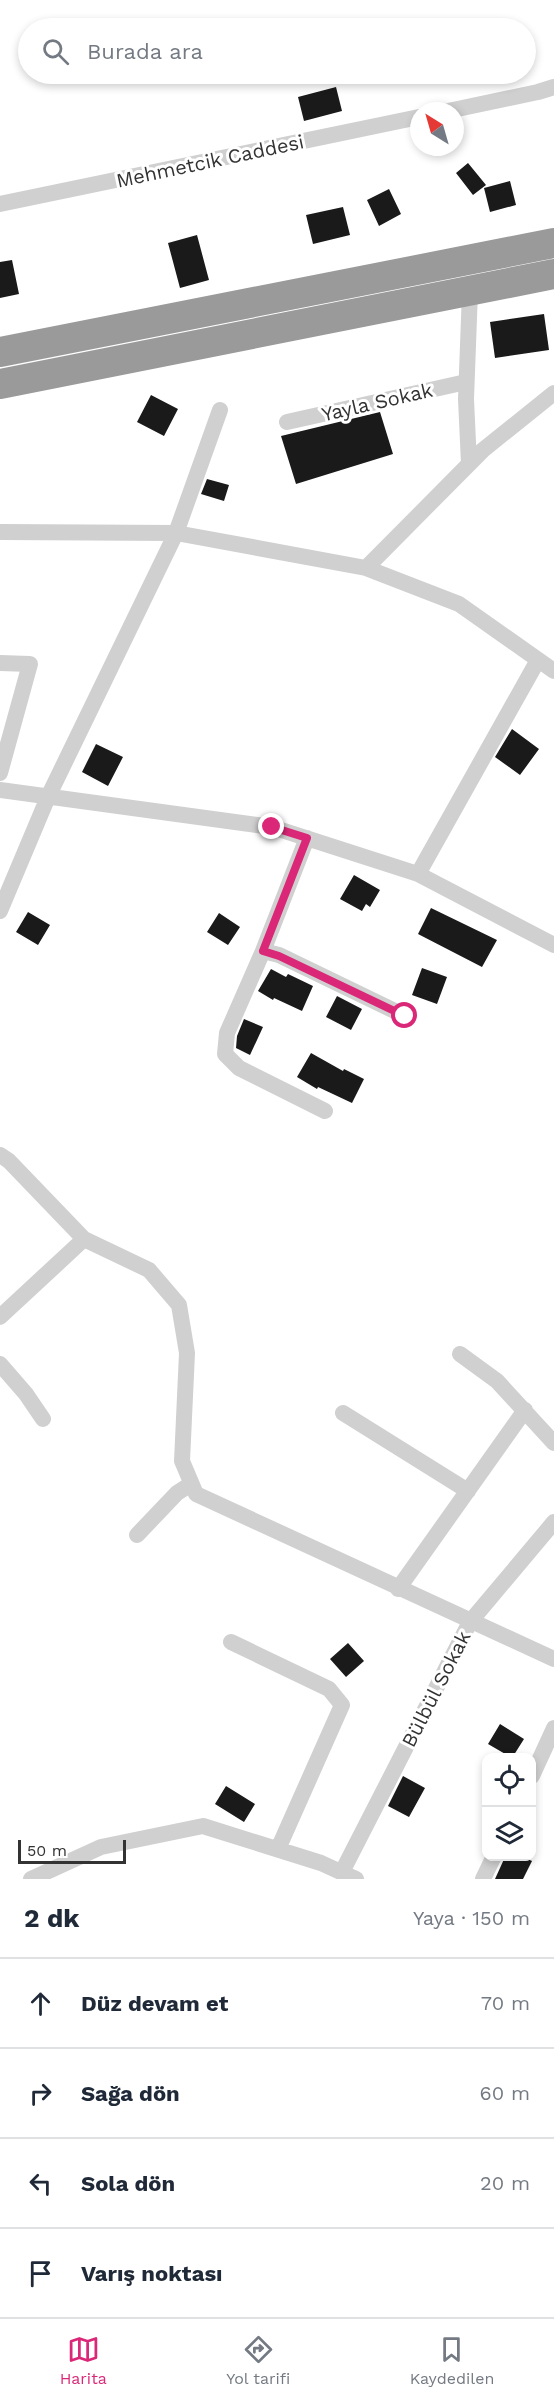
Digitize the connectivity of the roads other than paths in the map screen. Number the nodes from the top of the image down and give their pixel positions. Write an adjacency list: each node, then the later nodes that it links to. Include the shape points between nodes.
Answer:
1 (554, 87): 2 (street)
2 (464, 108)
3 (410, 119): 4 (street, Mehmetcik Caddesi)
4 (0, 204)
5 (554, 243): 8 (highway)
6 (554, 274): 7 (highway)
7 (470, 291): 9 (street); 10 (highway)
8 (0, 352)
9 (466, 382): 13 (street, Yayla Sokak); 14 (street)
10 (0, 384)
11 (554, 393): 14 (street)
12 (220, 410): 16 (street)
13 (287, 422)
14 (469, 464): 17 (street)
15 (0, 532): 16 (street)
16 (176, 533): 17 (street); 23 (street)
17 (366, 568): 18 (street, via 459,604)
18 (538, 660): 20 (street); 25 (street)
19 (0, 663): 21 (street, via 30,664)
20 (554, 671)
21 (0, 774)
22 (0, 790): 23 (street)
23 (48, 797): 24 (street, via 272,827); 26 (street)
24 (307, 838): 25 (street); 28 (street)
25 (418, 874): 27 (street)
26 (0, 911)
27 (554, 945)
28 (263, 951): 29 (street); 30 (street, via 228,1033 225,1054 239,1068)
29 (405, 1016)
30 (325, 1111)
31 (0, 1155): 32 (street)
32 (84, 1239): 33 (street); 40 (street, via 149,1270 179,1305 187,1353 182,1461)
33 (0, 1317)
34 (460, 1354): 36 (street, via 497,1381)
35 (0, 1364): 38 (street)
36 (525, 1410): 39 (street); 41 (street)
37 (344, 1413): 41 (street)
38 (43, 1419)
39 (554, 1443)
40 (192, 1484): 43 (street, via 177,1492); 44 (street, via 196,1494 223,1508)
41 (468, 1491): 44 (street)
42 (554, 1522): 45 (street, Bülbül Sokak)
43 (137, 1535)
44 (398, 1589): 45 (street)
45 (470, 1622): 47 (street); 52 (street, Bülbül Sokak)
46 (231, 1642): 50 (street, via 329,1689 342,1705)
47 (554, 1659)
48 (554, 1728): 49 (street)
49 (536, 1766)
50 (278, 1849): 52 (street); 53 (street, via 202,1826 101,1847)
51 (492, 1861): 54 (street)
52 (349, 1876)
53 (31, 1879)
54 (483, 1879)

